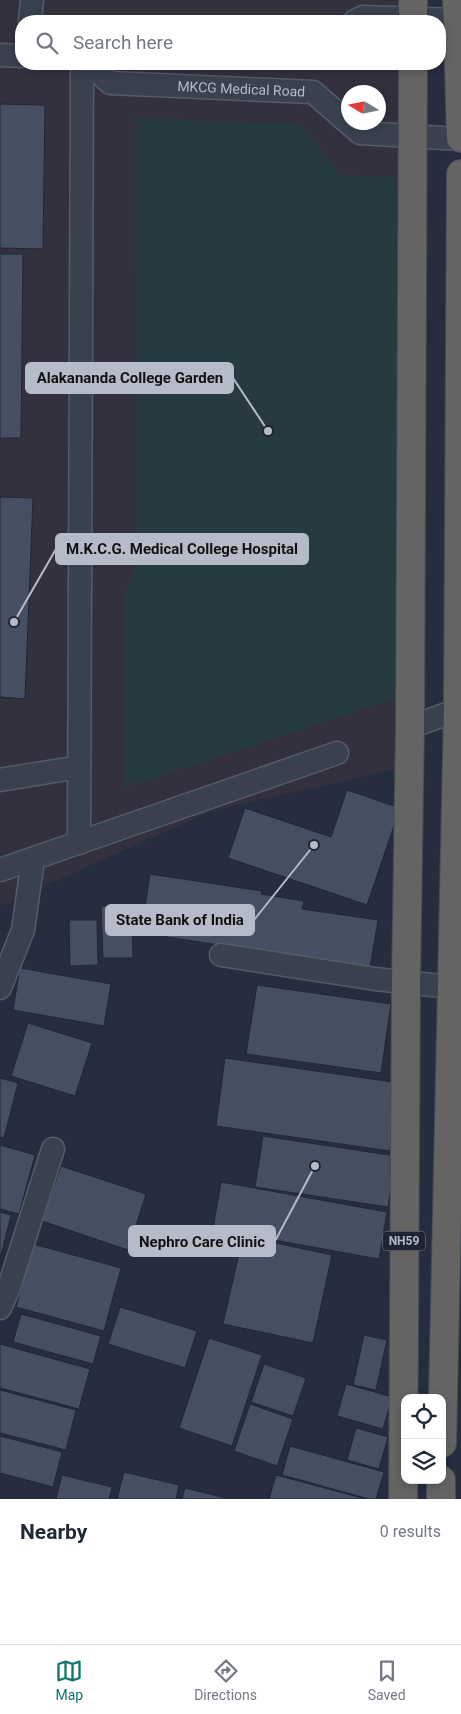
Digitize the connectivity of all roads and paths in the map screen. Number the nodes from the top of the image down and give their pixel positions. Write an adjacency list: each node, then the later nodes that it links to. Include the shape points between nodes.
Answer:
1 (32, 0): 4 (street)
2 (458, 10): 3 (street); 12 (highway)
3 (413, 13): 5 (street)
4 (31, 15)
5 (388, 15)
6 (0, 55): 7 (street)
7 (15, 56)
8 (82, 70): 18 (street)
9 (96, 70): 11 (street, MKCG Medical Road, via 110,83 313,92 360,133)
10 (413, 70): 11 (highway)
11 (414, 138): 12 (street, MKCG Medical Road); 16 (highway)
12 (461, 139)
13 (461, 174): 14 (highway)
14 (461, 305): 15 (highway)
15 (458, 710): 16 (street); 25 (highway)
16 (410, 727): 24 (highway)
17 (338, 752): 20 (street)
18 (79, 767): 19 (street); 20 (street)
19 (0, 780)
20 (79, 843): 21 (street)
21 (33, 859): 22 (street); 26 (street, via 23,930)
22 (0, 870)
23 (221, 955): 24 (street)
24 (406, 982): 25 (street); 31 (highway, NH59)
25 (457, 987): 29 (highway)
26 (0, 988)
27 (53, 1149): 28 (street)
28 (0, 1308)
29 (442, 1439)
30 (441, 1484): 32 (highway)
31 (403, 1499)
32 (441, 1499)

